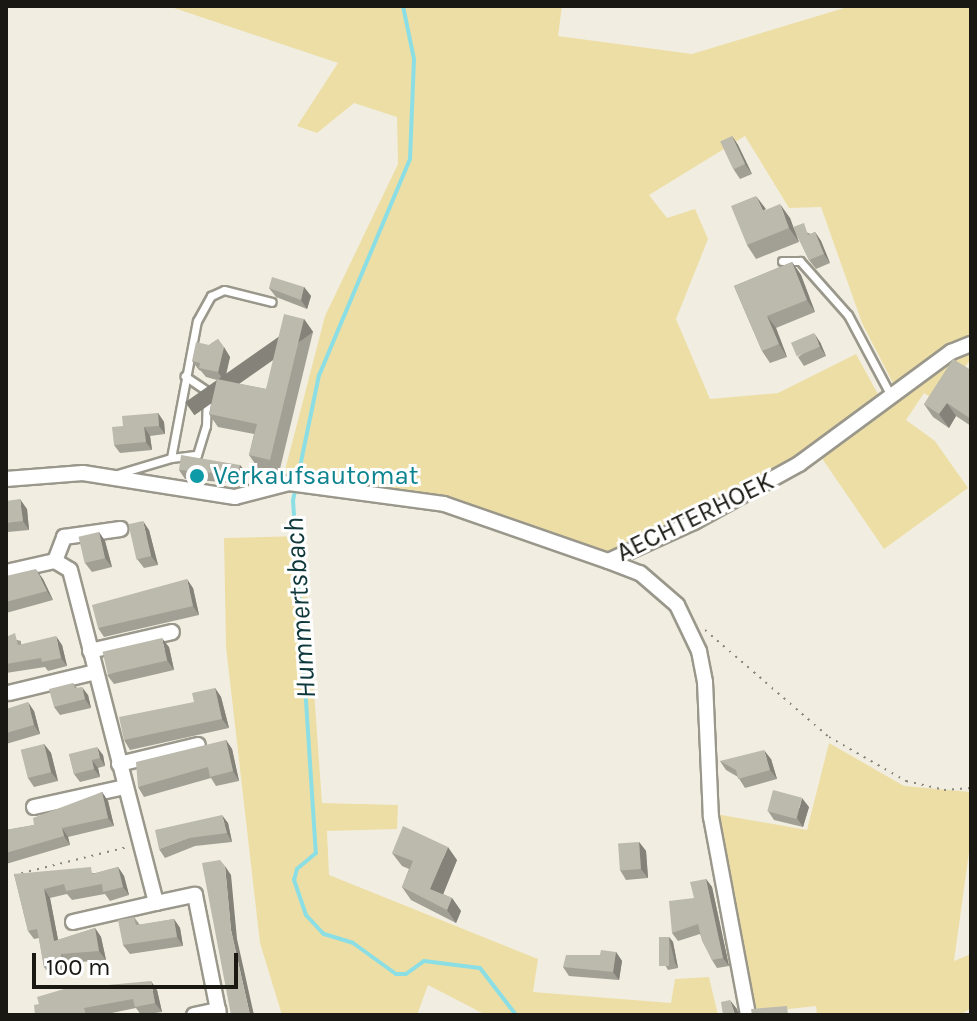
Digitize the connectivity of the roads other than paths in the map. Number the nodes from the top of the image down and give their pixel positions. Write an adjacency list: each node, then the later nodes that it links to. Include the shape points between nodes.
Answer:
1 (782, 261): 5 (lane, via 800,261 848,315)
2 (272, 302): 4 (lane, via 224,290 211,296 197,321)
3 (971, 344): 5 (street, AECHTERHOEK, via 951,352)
4 (185, 376): 6 (lane); 6 (lane, via 207,391 206,426 197,455)
5 (891, 396): 13 (street, AECHTERHOEK, via 799,464 694,522)
6 (171, 458): 7 (lane)
7 (154, 463): 8 (lane); 10 (lane)
8 (109, 477): 9 (street, via 83,473); 10 (street)
9 (6, 479)
10 (152, 484): 13 (street, AECHTERHOEK, via 248,497 289,483 444,504)
11 (120, 529): 12 (street, via 64,537)
12 (55, 561): 14 (street); 16 (street, via 70,570)
13 (608, 561): 27 (street, via 640,573 677,605 690,625 705,682 711,817)
14 (6, 572)
15 (172, 632): 16 (street)
16 (90, 651): 17 (street)
17 (96, 672): 18 (street); 20 (street)
18 (9, 693)
19 (198, 745): 20 (street)
20 (119, 764): 21 (street)
21 (125, 787): 22 (street); 23 (street)
22 (34, 807)
23 (156, 903): 24 (street); 25 (street, via 195,895)
24 (73, 922)
25 (218, 1012): 26 (street)
26 (194, 1015)
27 (748, 1015)

